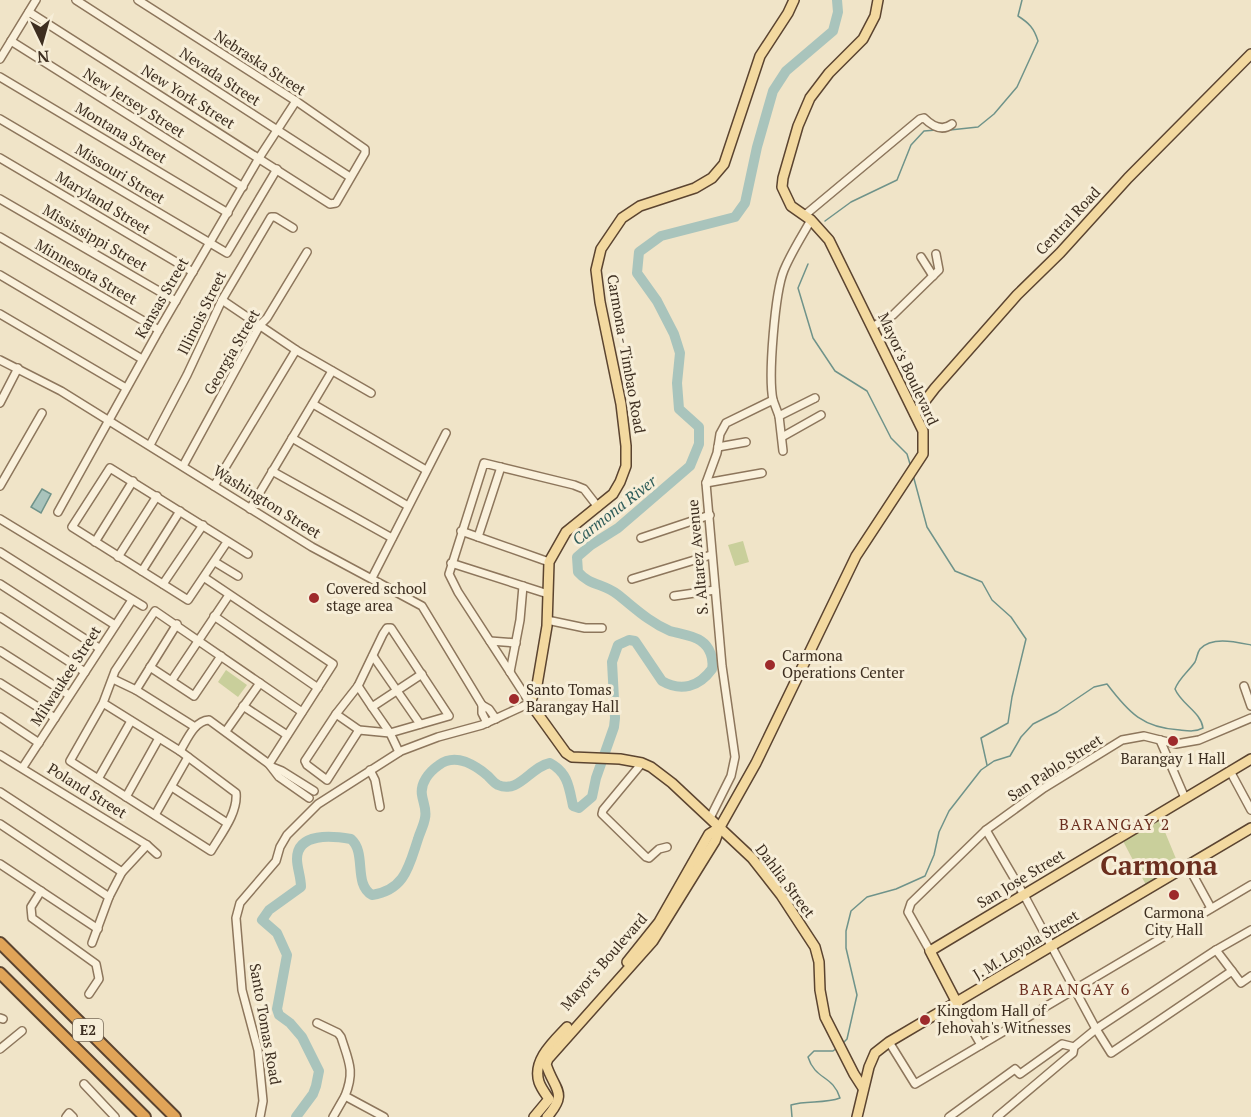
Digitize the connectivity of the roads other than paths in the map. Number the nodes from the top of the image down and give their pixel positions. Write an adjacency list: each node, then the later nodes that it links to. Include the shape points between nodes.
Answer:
1 (36, 0): 6 (street)
2 (76, 0): 14 (street, Nevada Street)
3 (138, 0): 11 (street, Nebraska Street)
4 (794, 0): 72 (main road, Carmona - Timbao Road, via 760,56 724,164 712,178 695,188 640,206 622,218 601,249 596,270 621,404 626,466 613,494)
5 (878, 0): 22 (main road, Mayor's Boulevard, via 867,32 822,81 798,126 782,188 791,206)
6 (29, 12): 7 (street); 16 (street, New York Street)
7 (11, 41): 9 (street); 19 (street, New Jersey Street)
8 (1251, 54): 50 (main road, Central Road, via 1017,295)
9 (0, 59)
10 (0, 77): 21 (street, Montana Street)
11 (296, 101): 14 (street, Kansas Street); 18 (street, Nebraska Street, via 365,151)
12 (0, 119): 25 (street, Missouri Street)
13 (952, 124): 22 (street, via 932,126 920,119)
14 (277, 130): 16 (street, Kansas Street); 18 (street, Nevada Street)
15 (0, 158): 29 (street, Maryland Street)
16 (259, 158): 17 (street, New York Street); 19 (street, Kansas Street)
17 (277, 170): 18 (street, New York Street, via 330,204); 25 (street, Missouri Street, via 227,253)
18 (350, 177)
19 (243, 187): 21 (street, Kansas Street)
20 (0, 199): 33 (street, Mississippi Street)
21 (228, 213): 25 (street, Kansas Street)
22 (808, 218): 36 (main road, Mayor's Boulevard, via 829,240); 46 (street, via 783,271 776,312)
23 (293, 228): 32 (street, Illinois Street, via 272,217)
24 (0, 237): 37 (street, Minnesota Street)
25 (210, 243): 29 (street, Kansas Street)
26 (307, 252): 35 (street, Georgia Street)
27 (936, 254): 31 (street, via 939,270)
28 (921, 257): 31 (street)
29 (193, 272): 33 (street, Kansas Street)
30 (0, 275): 39 (street)
31 (933, 276): 36 (street, via 892,315)
32 (222, 300): 35 (street); 58 (street, Illinois Street)
33 (176, 301): 37 (street, Kansas Street)
34 (0, 314): 43 (street)
35 (260, 325): 38 (street); 61 (street, Georgia Street)
36 (872, 327): 50 (main road, Mayor's Boulevard)
37 (159, 330): 39 (street, Kansas Street)
38 (296, 350): 42 (street); 69 (street)
39 (142, 359): 43 (street, Kansas Street)
40 (0, 360): 41 (street, Washington Street)
41 (18, 368): 47 (street); 53 (street, Washington Street)
42 (332, 371): 44 (street); 48 (street)
43 (126, 388): 53 (street, Kansas Street)
44 (371, 393)
45 (815, 398): 51 (street)
46 (772, 400): 51 (street); 59 (street, S. Altarez Avenue, via 726,423)
47 (0, 404)
48 (313, 404): 56 (street); 63 (street)
49 (42, 413): 68 (street)
50 (915, 414): 178 (main road, Mayor's Boulevard, via 923,431 923,454 856,556 760,754)
51 (779, 416): 55 (street)
52 (821, 416): 55 (street)
53 (109, 422): 58 (street, Washington Street); 75 (street, Kansas Street)
54 (446, 433): 63 (street)
55 (782, 437): 60 (street)
56 (292, 438): 64 (street); 71 (street)
57 (746, 442): 59 (street)
58 (150, 446): 61 (street, Washington Street)
59 (718, 447): 67 (street, S. Altarez Avenue)
60 (783, 451)
61 (183, 466): 69 (street, Washington Street)
62 (501, 467): 72 (street, via 574,484 584,489); 79 (street, via 484,463); 80 (street)
63 (426, 470): 71 (street)
64 (272, 471): 73 (street); 81 (street)
65 (762, 473): 67 (street)
66 (133, 481): 70 (street); 83 (street); 83 (street, via 110,468 72,527)
67 (706, 483): 76 (street, S. Altarez Avenue)
68 (0, 486)
69 (214, 486): 73 (street, Washington Street)
70 (157, 496): 74 (street); 88 (street)
71 (408, 506): 81 (street)
72 (598, 507): 90 (main road, Carmona - Timbao Road, via 566,532)
73 (250, 509): 95 (street, Washington Street)
74 (180, 510): 78 (street); 92 (street)
75 (58, 512)
76 (710, 516): 82 (street); 87 (street, S. Altarez Avenue)
77 (0, 519): 104 (street)
78 (203, 525): 84 (street); 98 (street)
79 (461, 531): 80 (street); 91 (street)
80 (478, 537): 90 (street)
81 (392, 538): 95 (street)
82 (641, 538)
83 (95, 542): 88 (street)
84 (227, 542): 86 (street); 89 (street)
85 (0, 552): 110 (street)
86 (248, 554)
87 (711, 555): 96 (street); 100 (street, S. Altarez Avenue)
88 (118, 557): 92 (street)
89 (215, 562): 93 (street); 94 (street)
90 (549, 562): 101 (main road, Carmona - Timbao Road)
91 (451, 563): 99 (street); 113 (street, via 449,574)
92 (142, 571): 98 (street)
93 (237, 576)
94 (205, 578): 98 (street, via 188,600); 102 (street)
95 (372, 578): 135 (street, Washington Street, via 422,606)
96 (632, 579)
97 (0, 584): 115 (street)
98 (163, 584)
99 (523, 586): 101 (street); 114 (street)
100 (715, 590): 103 (street); 175 (street, S. Altarez Avenue, via 735,757 731,776)
101 (548, 594): 108 (main road, Carmona - Timbao Road)
102 (229, 595): 106 (street); 129 (street, via 333,664)
103 (674, 596)
104 (132, 600): 105 (street); 110 (street, Milwaukee Street)
105 (143, 606)
106 (214, 616): 112 (street); 129 (street)
107 (0, 617): 120 (street)
108 (547, 620): 111 (street); 134 (main road, Carmona - Timbao Road, via 537,685)
109 (177, 624): 112 (street); 119 (street); 123 (street, via 155,611)
110 (115, 625): 115 (street, Milwaukee Street)
111 (602, 628)
112 (199, 639): 117 (street); 124 (street)
113 (490, 641): 114 (street); 121 (street)
114 (516, 643): 121 (street)
115 (99, 648): 120 (street, Milwaukee Street)
116 (0, 651): 132 (street)
117 (221, 656): 124 (street, via 194,696); 126 (street)
118 (373, 656): 122 (street, via 387,628 391,628); 127 (street); 131 (street)
119 (150, 667): 124 (street); 130 (street)
120 (85, 672): 132 (street, Milwaukee Street)
121 (510, 672): 134 (street)
122 (422, 674): 131 (street); 147 (street, via 449,716)
123 (113, 679): 130 (street); 133 (street)
124 (172, 680)
125 (0, 683): 142 (street)
126 (260, 683): 136 (street); 139 (street)
127 (358, 686): 137 (street); 140 (street)
128 (1244, 686): 138 (street)
129 (318, 688): 139 (street)
130 (136, 690): 148 (street)
131 (396, 691): 137 (street); 147 (street)
132 (69, 695): 142 (street, Milwaukee Street)
133 (103, 703): 145 (street); 166 (street, via 70,761)
134 (530, 703): 144 (street, Santo Tomas Road); 161 (main road, Dahlia Street, via 572,757)
135 (482, 705): 144 (street, Washington Street); 146 (street, Washington Street)
136 (243, 706): 150 (street); 152 (street)
137 (372, 706): 151 (street)
138 (1251, 706)
139 (302, 712): 152 (street)
140 (336, 714): 149 (street); 149 (street, via 305,761 327,780)
141 (0, 717): 155 (street)
142 (55, 718): 155 (street, Milwaukee Street)
143 (1251, 718): 154 (street, San Pablo Street, via 1199,740 1176,744)
144 (496, 719): 146 (street, Santo Tomas Road)
145 (131, 721): 153 (street); 166 (street)
146 (487, 723): 157 (street, Santo Tomas Road)
147 (420, 724): 151 (street)
148 (195, 728): 150 (street, via 209,720); 156 (street)
149 (359, 730): 151 (street)
150 (226, 731): 162 (street)
151 (390, 733): 157 (street)
152 (287, 735): 162 (street)
153 (159, 738): 156 (street); 169 (street)
154 (1160, 740): 170 (street); 180 (street, San Pablo Street, via 1144,736 1122,740 1044,788)
155 (39, 743): 163 (street, Milwaukee Street)
156 (180, 751): 159 (street)
157 (399, 752): 164 (street, Santo Tomas Road)
158 (0, 755): 163 (street, Poland Street)
159 (188, 757): 167 (street); 176 (street, via 236,793 237,801)
160 (1251, 759): 165 (main road, San Jose Street)
161 (642, 763): 175 (main road, Dahlia Street, via 672,783); 182 (street, via 602,813 646,857)
162 (271, 766): 171 (street, via 279,777)
163 (23, 767): 181 (street, Poland Street)
164 (369, 770): 171 (street, Santo Tomas Road); 172 (street)
165 (1230, 771): 170 (main road, San Jose Street); 173 (street)
166 (98, 779): 169 (street)
167 (172, 787): 174 (street); 176 (street)
168 (0, 792): 186 (street)
169 (126, 796): 174 (street)
170 (1185, 798): 189 (main road, San Jose Street)
171 (321, 802): 219 (street, Santo Tomas Road, via 287,836 276,861 240,903 236,918 242,990 262,1079)
172 (380, 807)
173 (1251, 810)
174 (155, 815): 176 (street, via 211,851)
175 (710, 818): 178 (main road, Dahlia Street)
176 (227, 823)
177 (0, 824): 190 (street)
178 (720, 827): 214 (main road, Dahlia Street, via 752,858 815,947 823,1008); 222 (main road, Mayor's Boulevard, via 709,834 648,937 549,1047 538,1076 549,1099); 223 (main road, Mayor's Boulevard, via 716,841 653,941 548,1059 546,1064 559,1100)
179 (1251, 828): 185 (main road, J. M. Loyola Street)
180 (986, 830): 189 (street); 198 (street, San Pablo Street, via 911,903 908,912)
181 (147, 845): 183 (street, Poland Street); 186 (street)
182 (667, 847)
183 (157, 854)
184 (0, 864): 188 (street)
185 (1188, 866): 191 (street); 196 (main road, J. M. Loyola Street)
186 (122, 872): 190 (street)
187 (1251, 885): 191 (street)
188 (41, 891): 192 (street); 203 (street, via 31,907 32,918 96,964 99,979)
189 (1024, 895): 196 (street); 198 (main road, San Jose Street)
190 (109, 897): 192 (street)
191 (1211, 908): 202 (street)
192 (98, 929): 194 (street)
193 (1251, 930): 197 (street)
194 (92, 943)
195 (0, 944): 218 (highway, E2)
196 (1051, 948): 202 (street); 204 (main road, J. M. Loyola Street)
197 (1216, 950): 199 (street); 206 (street)
198 (930, 951): 204 (main road)
199 (1232, 971): 201 (street, via 1241,983); 206 (street, via 1111,1053)
200 (0, 973): 217 (highway, E2)
201 (1251, 976)
202 (1074, 989): 206 (street); 210 (street)
203 (89, 994)
204 (957, 1003): 209 (main road, J. M. Loyola Street); 210 (street)
205 (317, 1023): 215 (street, via 341,1037 351,1075)
206 (1096, 1029): 211 (street)
207 (21, 1031): 208 (street)
208 (3, 1042): 212 (street)
209 (889, 1042): 210 (street, via 915,1084); 214 (main road, J. M. Loyola Street, via 875,1053)
210 (981, 1045)
211 (1074, 1047): 225 (street, via 1062,1044 1020,1074 1015,1069); 226 (street, via 1073,1053)
212 (0, 1049)
213 (84, 1084): 216 (street)
214 (863, 1088): 224 (main road, J. M. Loyola Street)
215 (345, 1096): 220 (street); 221 (street)
216 (115, 1117)
217 (145, 1117)
218 (175, 1117)
219 (260, 1117)
220 (333, 1117)
221 (384, 1117)
222 (534, 1117)
223 (547, 1117)
224 (857, 1117)
225 (949, 1117)
226 (997, 1117)

